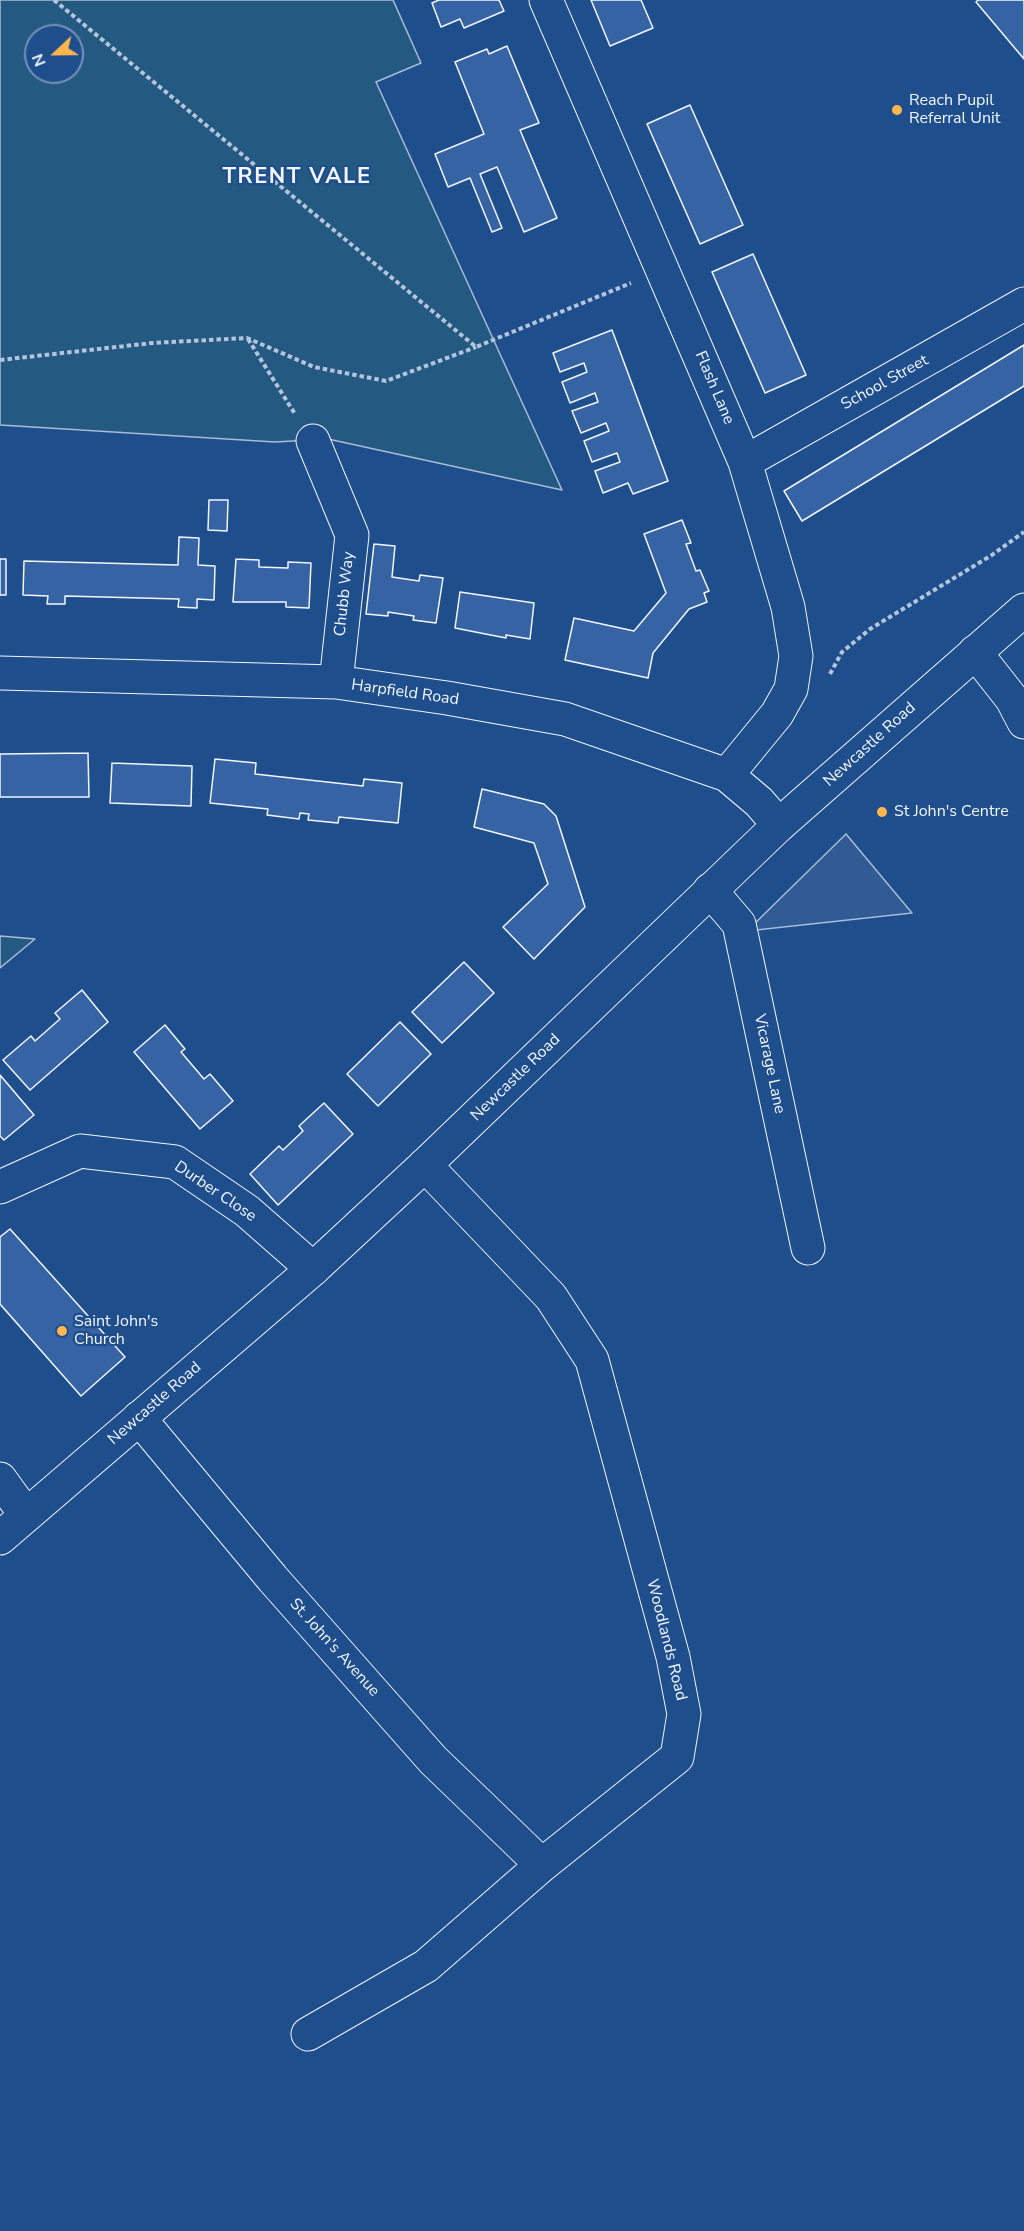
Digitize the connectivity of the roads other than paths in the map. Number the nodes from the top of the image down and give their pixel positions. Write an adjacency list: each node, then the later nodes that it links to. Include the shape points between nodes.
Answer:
1 (546, 0): 4 (main road, Flash Lane)
2 (1024, 304): 4 (main road, School Street)
3 (313, 441): 8 (main road, Chubb Way, via 352,534)
4 (745, 462): 10 (main road, Flash Lane, via 788,607 796,656 791,688 777,714)
5 (1024, 610): 6 (main road, Newcastle Road)
6 (975, 652): 9 (main road, via 1012,699); 11 (main road, Newcastle Road)
7 (0, 673): 8 (main road, Harpfield Road)
8 (336, 682): 10 (main road, Harpfield Road, via 565,719)
9 (1024, 723)
10 (727, 775): 11 (main road, Harpfield Road)
11 (779, 825): 12 (main road, Newcastle Road)
12 (710, 890): 13 (main road, Newcastle Road); 15 (main road, Vicarage Lane, via 739,924)
13 (425, 1166): 16 (main road, Newcastle Road); 21 (main road, Woodlands Road, via 551,1297 592,1360 673,1658 684,1714 677,1757)
14 (0, 1187): 16 (main road, Durber Close, via 80,1151 175,1162 247,1211)
15 (808, 1248)
16 (313, 1269): 17 (main road, Newcastle Road)
17 (139, 1418): 19 (main road, Newcastle Road); 21 (main road, St. John's Avenue, via 273,1579 433,1760)
18 (0, 1479): 19 (main road)
19 (26, 1515): 20 (main road, Newcastle Road)
20 (0, 1538)
21 (542, 1865): 22 (main road, Woodlands Road, via 426,1966)
22 (308, 2034)

